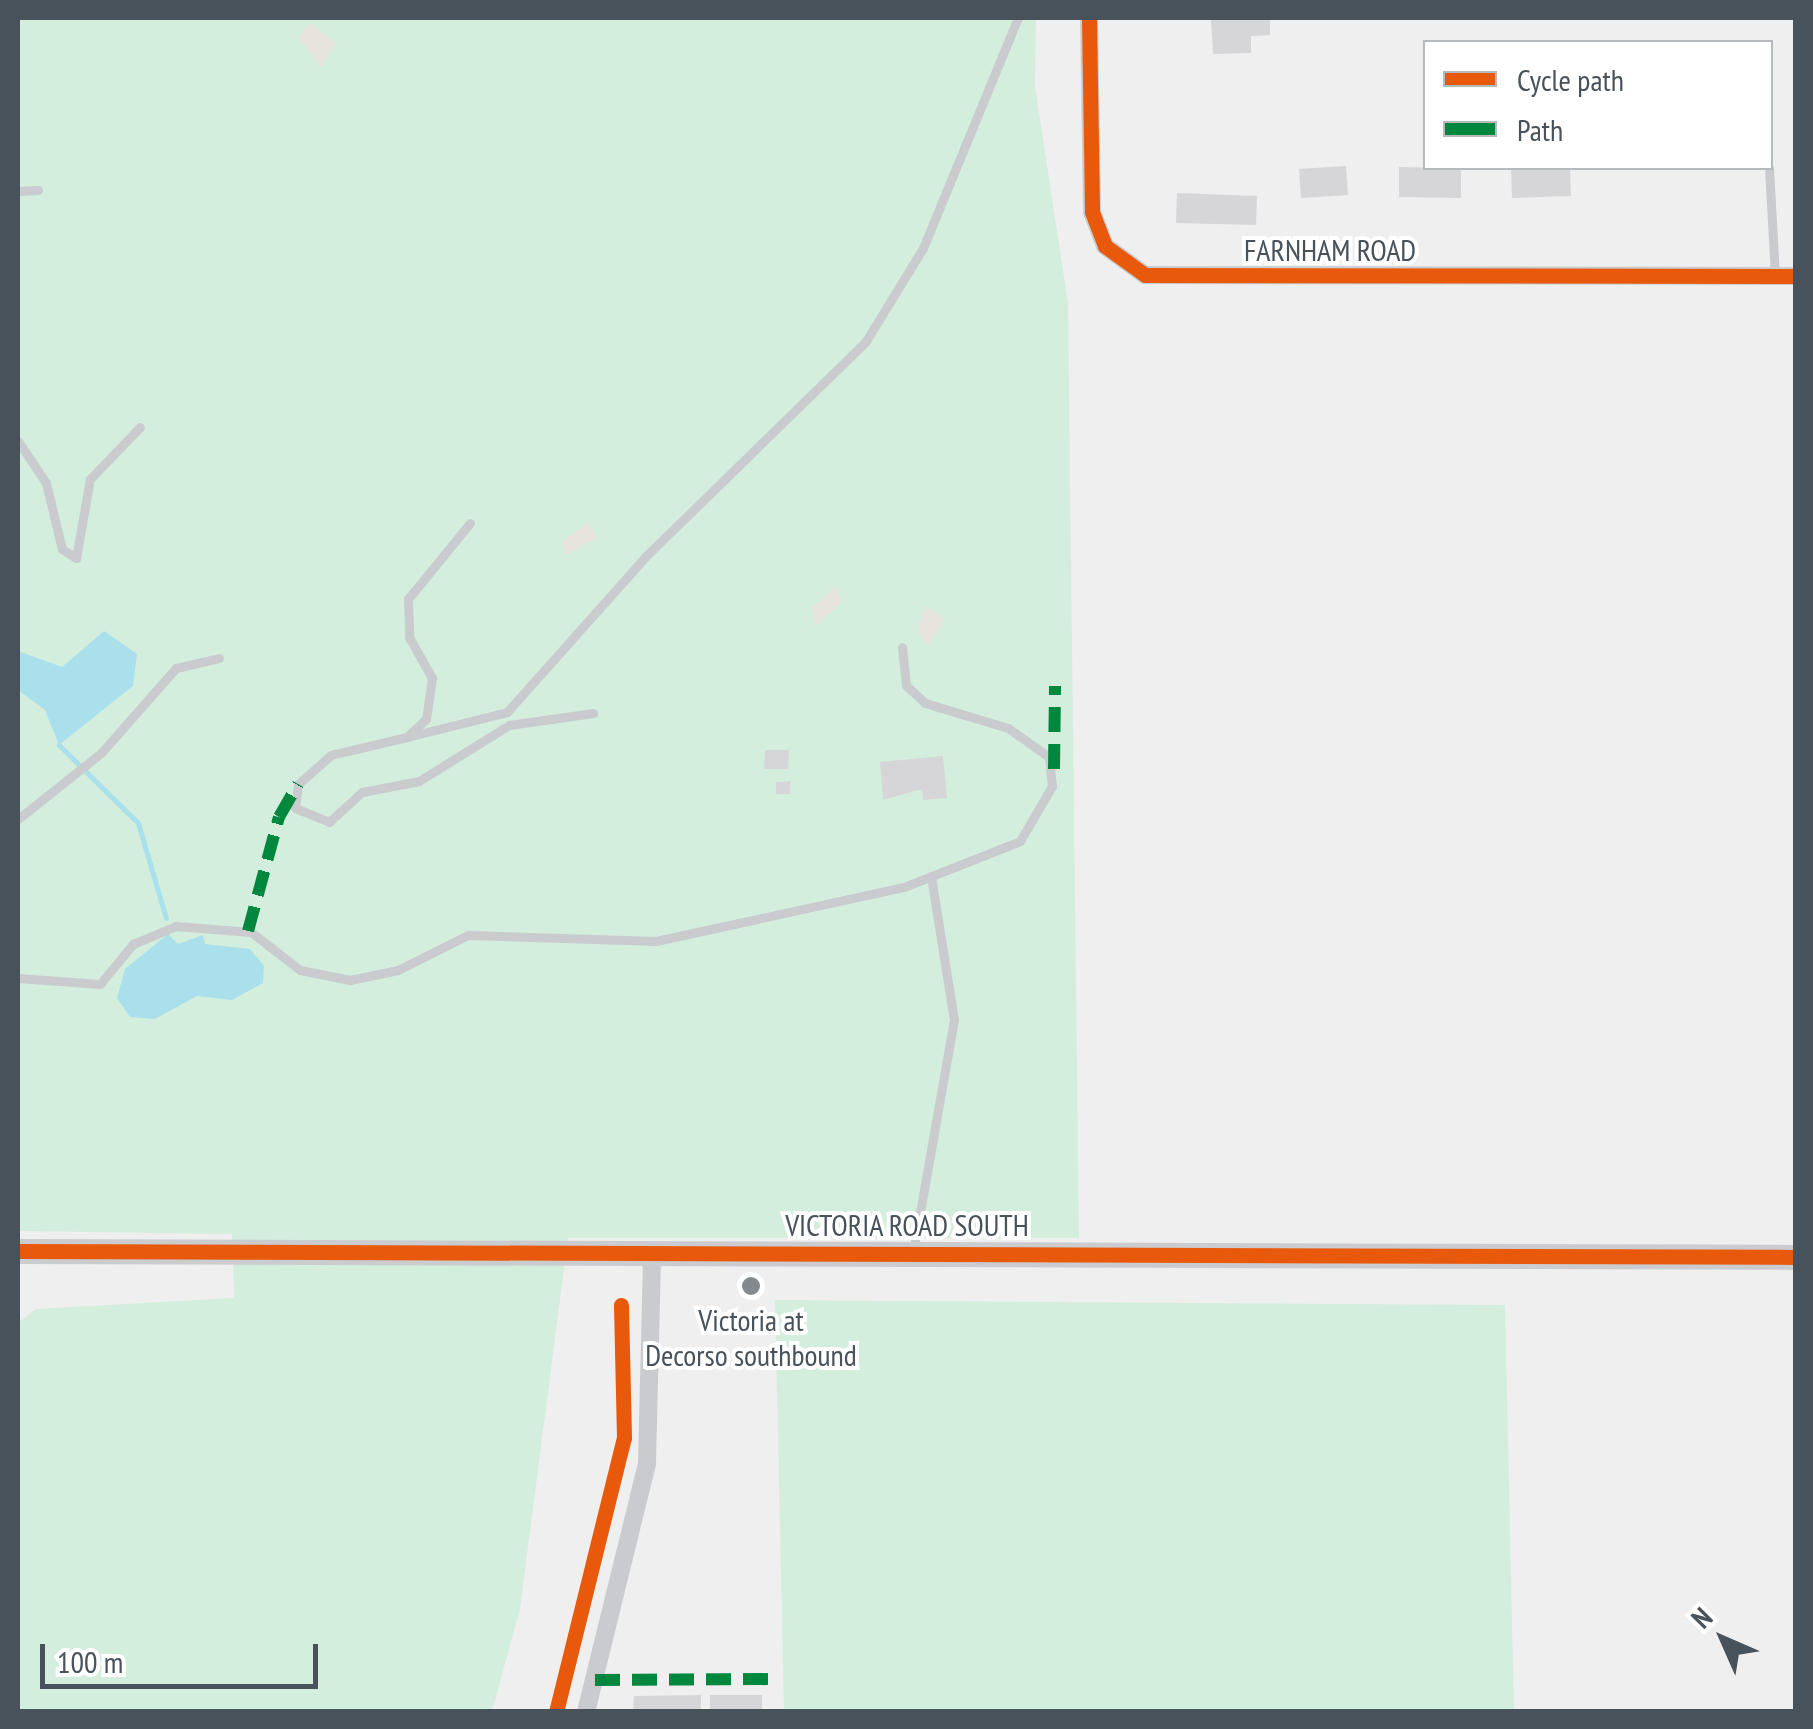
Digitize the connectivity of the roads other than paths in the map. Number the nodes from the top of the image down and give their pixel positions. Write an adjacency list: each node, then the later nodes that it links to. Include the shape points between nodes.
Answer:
1 (1018, 18): 14 (lane, via 922,248 858,350 634,568 520,701 489,724)
2 (1089, 18): 6 (street, FARNHAM ROAD, via 1092,212 1105,246 1145,275)
3 (1769, 170): 6 (lane)
4 (38, 190): 5 (lane)
5 (18, 191)
6 (1774, 276): 7 (street, FARNHAM ROAD)
7 (1796, 276)
8 (140, 427): 9 (lane, via 108,453 82,495 84,549 76,558 62,550 46,482)
9 (18, 441)
10 (470, 523): 14 (lane, via 408,598 408,637 432,691 426,719)
11 (902, 648): 16 (lane, via 906,684 925,703 1025,736 1054,769 1020,841)
12 (218, 658): 15 (lane, via 176,668 89,763)
13 (594, 713): 14 (lane, via 509,725 419,781 362,792 328,822 295,808 298,784 331,755)
14 (406, 737)
15 (18, 819)
16 (932, 876): 17 (lane, via 656,941 468,935 375,978 324,978 280,959 251,932 187,926 145,936 100,984); 20 (lane, via 954,1020)
17 (18, 978)
18 (18, 1251): 19 (main road, VICTORIA ROAD SOUTH)
19 (652, 1251): 20 (main road, VICTORIA ROAD SOUTH); 22 (street, via 647,1464)
20 (913, 1253): 21 (main road, VICTORIA ROAD SOUTH)
21 (1796, 1258)
22 (586, 1712)

